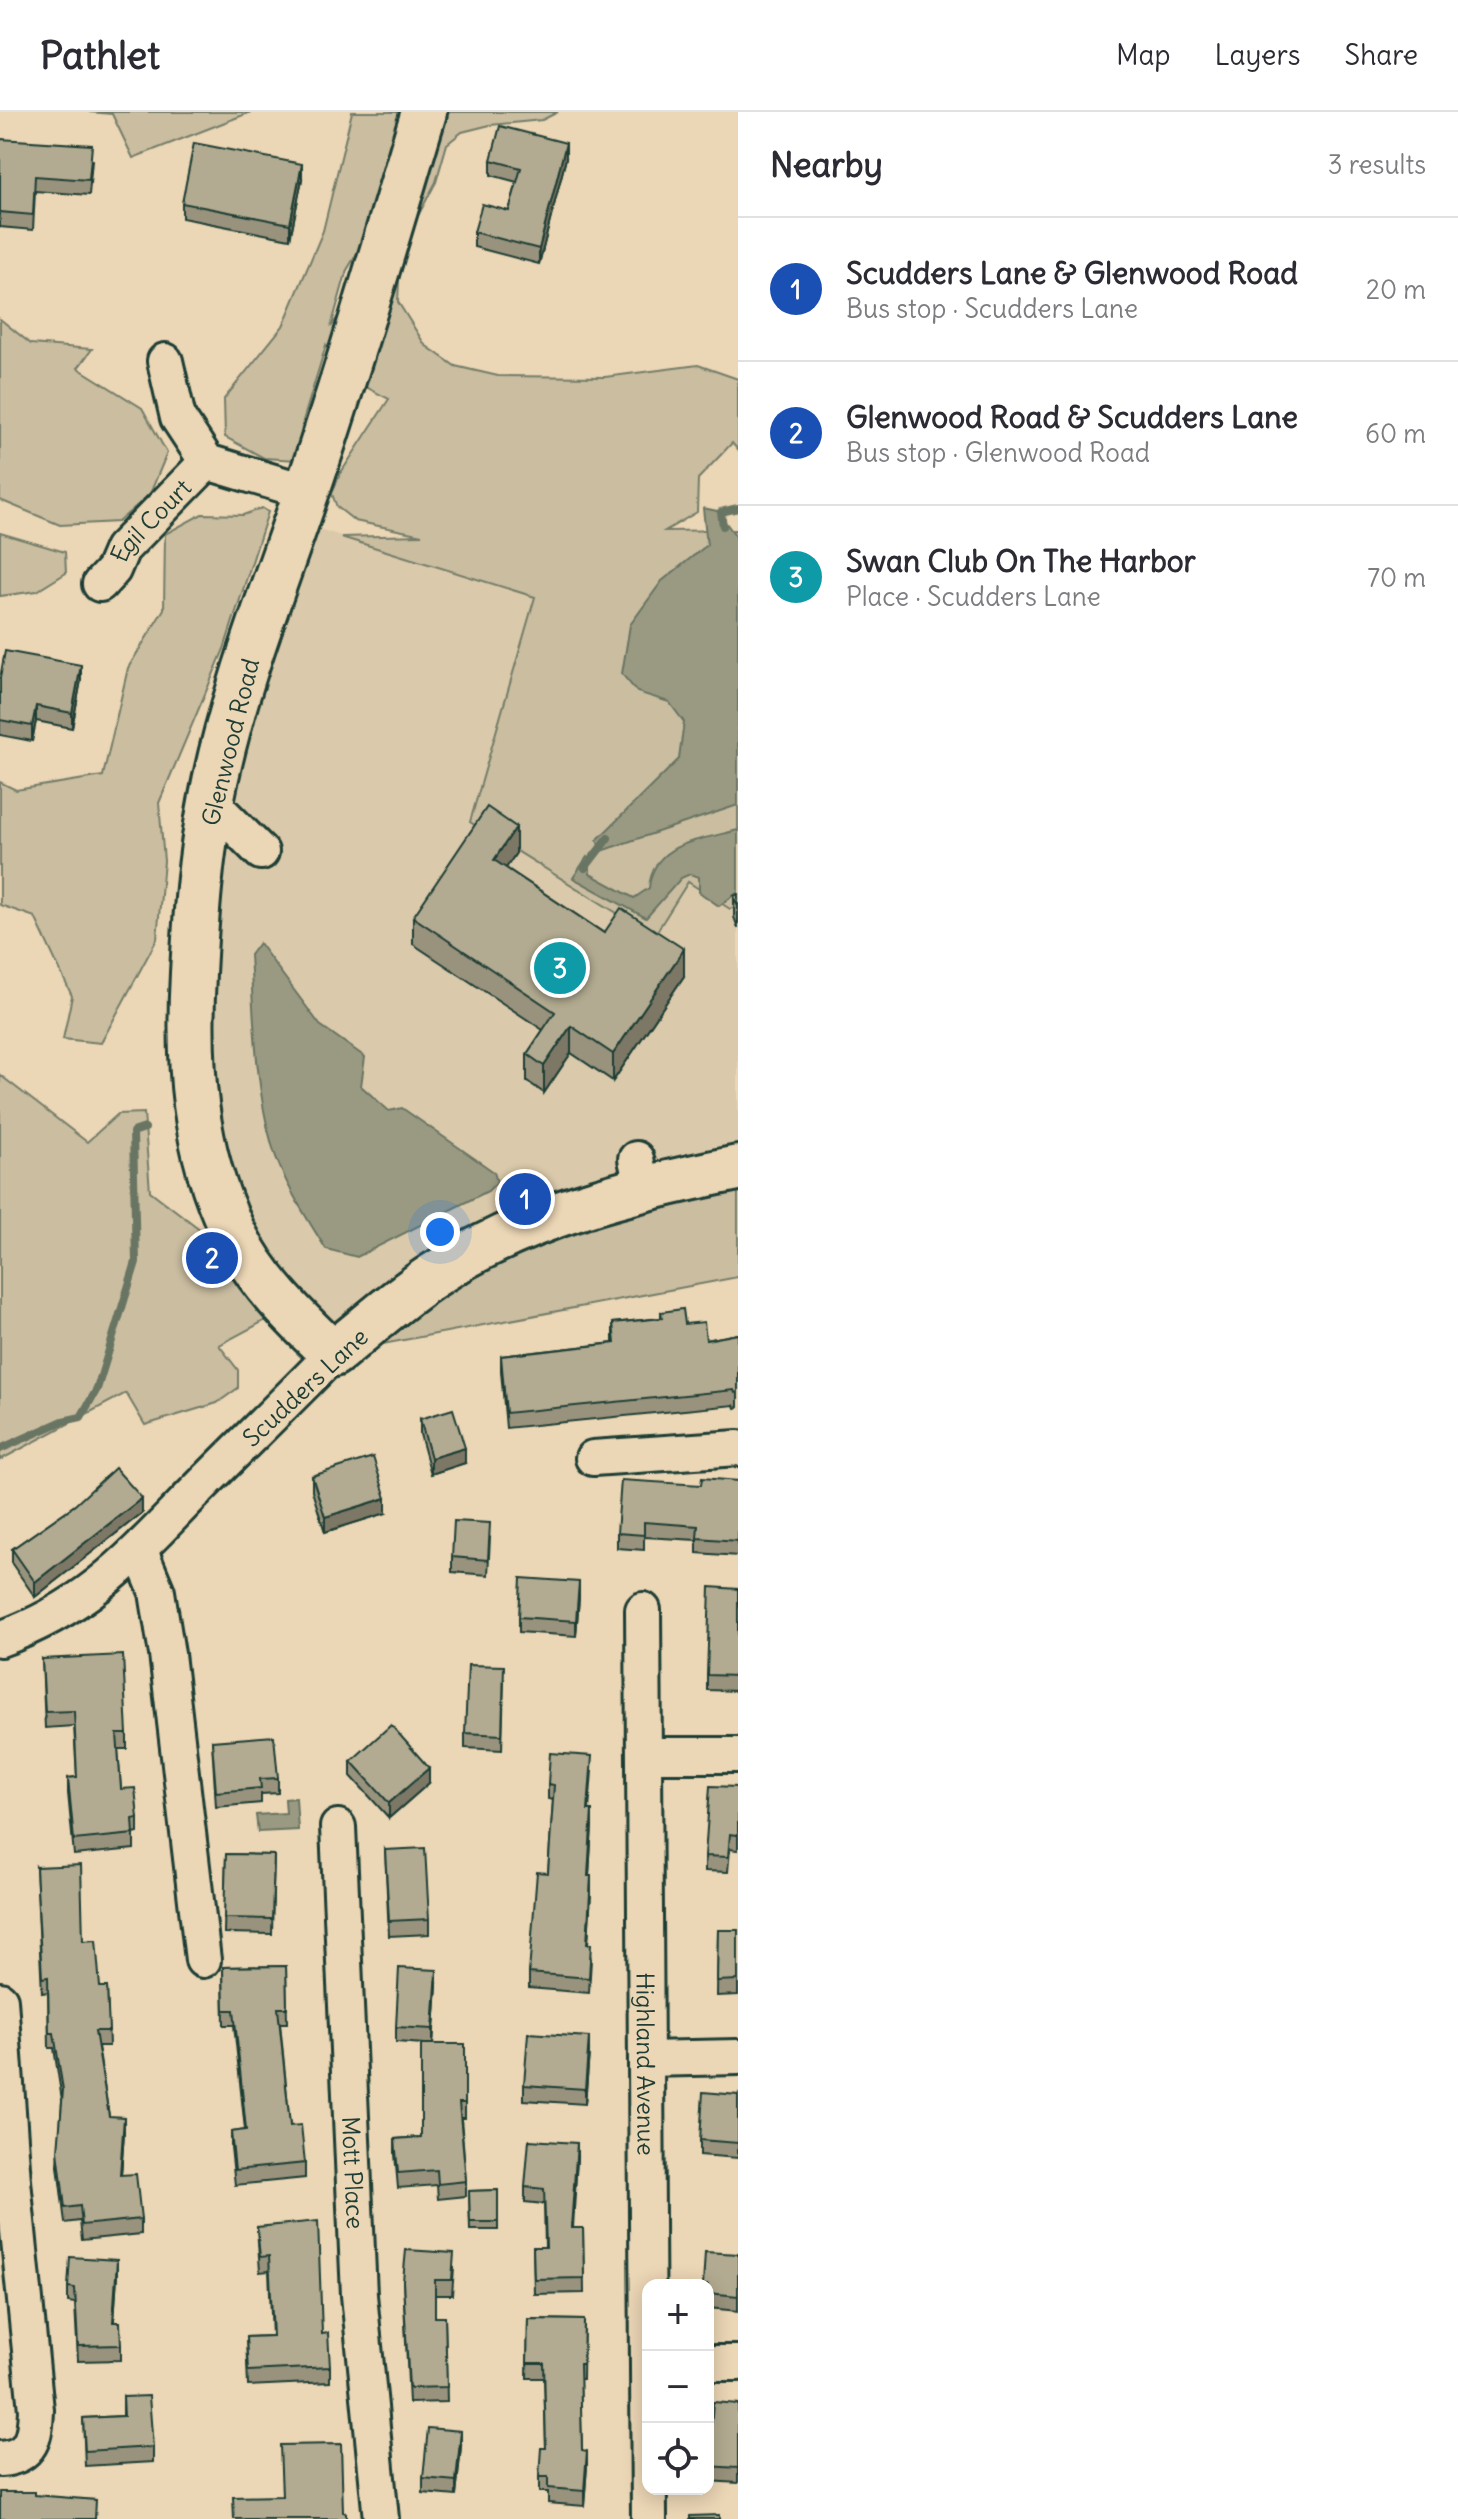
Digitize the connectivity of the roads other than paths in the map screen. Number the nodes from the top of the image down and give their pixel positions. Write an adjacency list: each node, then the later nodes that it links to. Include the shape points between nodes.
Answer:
1 (424, 112): 4 (main road, Glenwood Road)
2 (165, 361): 3 (street, Egil Court, via 178,418)
3 (207, 462): 4 (street, Egil Court); 5 (street, Egil Court, via 122,549)
4 (307, 492): 6 (main road, Glenwood Road, via 249,661)
5 (100, 584)
6 (211, 802): 7 (street); 9 (main road, Glenwood Road, via 197,904 189,1044 203,1149 232,1231 257,1273 285,1310)
7 (261, 852)
8 (738, 1168): 9 (main road, Scudders Lane, via 640,1175 508,1233 433,1275)
9 (333, 1354): 12 (street, Scudders Lane)
10 (738, 1448): 11 (street)
11 (593, 1458)
12 (140, 1551): 14 (street, Scudders Lane, via 110,1578 40,1623); 18 (street, via 157,1592 167,1654)
13 (643, 1610): 15 (street, Highland Avenue)
14 (0, 1639)
15 (644, 1755): 16 (street); 21 (street, Highland Avenue)
16 (738, 1755)
17 (338, 1827): 27 (street, Mott Place, via 359,2295)
18 (203, 1960)
19 (0, 2000): 26 (street, via 36,2410 34,2440 22,2455)
20 (738, 2057): 21 (street)
21 (646, 2059): 22 (street, Highland Avenue)
22 (647, 2351)
23 (714, 2363): 24 (street)
24 (738, 2363)
25 (648, 2423): 28 (street, Highland Avenue)
26 (6, 2459)
27 (381, 2519)
28 (649, 2519)

